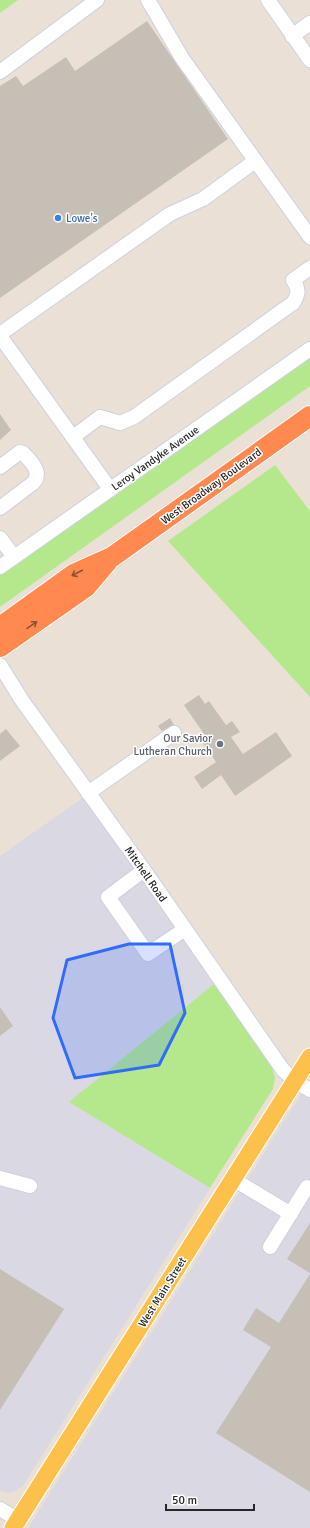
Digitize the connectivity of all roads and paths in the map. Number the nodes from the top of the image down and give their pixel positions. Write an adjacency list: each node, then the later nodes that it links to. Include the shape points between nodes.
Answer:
1 (97, 0): 7 (street)
2 (148, 0): 8 (street, via 182,58)
3 (268, 0): 5 (street)
4 (310, 23): 5 (street)
5 (292, 36): 6 (street)
6 (310, 60)
7 (0, 72)
8 (255, 162): 9 (street); 11 (street, via 202,199 170,214)
9 (310, 237)
10 (310, 268): 14 (street, via 293,280 298,292 293,303 142,411 120,423 97,418)
11 (0, 335): 14 (street)
12 (310, 350): 16 (street, Leroy Vandyke Avenue)
13 (310, 416): 20 (highway, West Broadway Boulevard)
14 (72, 437): 16 (street)
15 (0, 467): 17 (street, via 20,452 35,468 37,479)
16 (110, 489): 19 (street, Leroy Vandyke Avenue)
17 (0, 508)
18 (0, 538): 19 (street)
19 (14, 557): 21 (street, Leroy Vandyke Avenue)
20 (112, 557): 22 (highway, West Broadway Boulevard, one-way to 22, via 74,574); 23 (highway, West Broadway Boulevard, one-way to 20, via 86,587)
21 (0, 567)
22 (0, 627)
23 (0, 647)
24 (0, 665): 26 (street, Mitchell Road)
25 (174, 733): 26 (street)
26 (88, 793): 27 (street, Mitchell Road)
27 (144, 870): 28 (street, Mitchell Road); 28 (street, via 108,897 148,954)
28 (185, 929): 30 (street, Mitchell Road, via 283,1070)
29 (310, 1056): 30 (main road, West Main Street)
30 (294, 1081): 31 (street, Mitchell Road); 33 (main road, West Main Street)
31 (310, 1090)
32 (0, 1178): 34 (street)
33 (233, 1179): 36 (street); 39 (main road, West Main Street)
34 (30, 1186)
35 (307, 1187): 36 (street)
36 (290, 1214): 37 (street)
37 (270, 1247)
38 (0, 1509): 39 (street)
39 (16, 1524)

